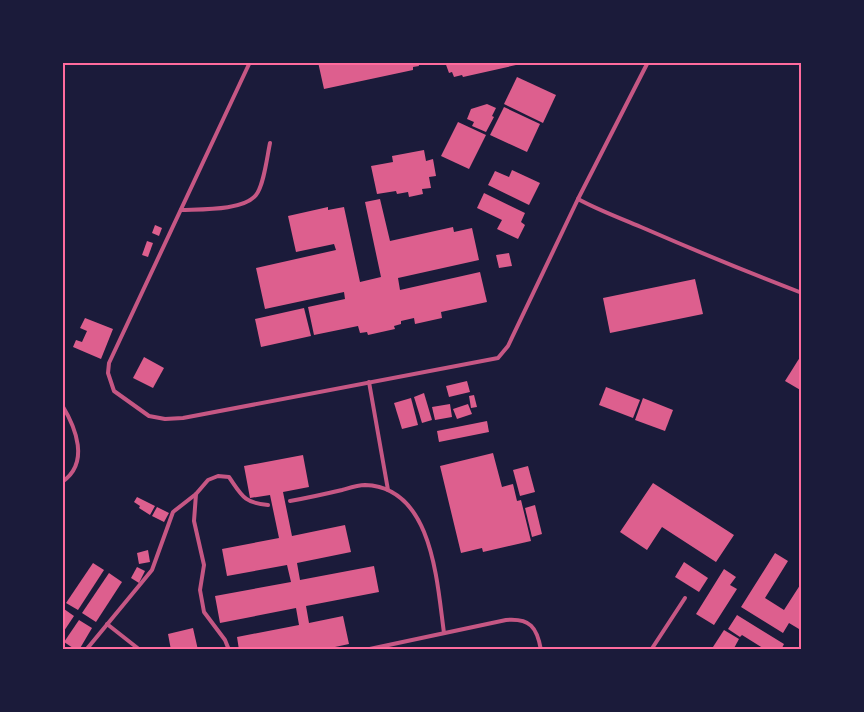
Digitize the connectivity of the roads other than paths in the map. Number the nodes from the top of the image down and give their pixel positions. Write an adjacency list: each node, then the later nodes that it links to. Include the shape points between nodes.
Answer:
1 (250, 62): 5 (lane)
2 (648, 62): 4 (lane)
3 (270, 143): 5 (lane, via 260,185 256,195 247,202 216,209)
4 (578, 199): 6 (lane, via 723,263); 7 (lane, via 508,346 498,358)
5 (181, 210): 7 (lane, via 110,363 108,374 114,391 149,416 165,419)
6 (802, 293)
7 (369, 382): 10 (lane)
8 (62, 406): 9 (lane, via 79,445 72,473)
9 (62, 482)
10 (388, 490): 12 (lane, via 364,485); 16 (lane, via 411,508 424,530 436,572)
11 (196, 494): 13 (lane, via 208,480 218,476 230,477 243,497 254,504); 15 (lane, via 173,512 152,570); 19 (lane, via 194,521 204,565 200,590 204,612)
12 (290, 502)
13 (268, 506)
14 (685, 598): 22 (lane)
15 (107, 624): 17 (lane); 18 (lane)
16 (444, 633): 20 (lane); 21 (lane, via 520,619 539,634)
17 (86, 650)
18 (140, 650)
19 (229, 650)
20 (364, 650)
21 (542, 650)
22 (651, 650)

